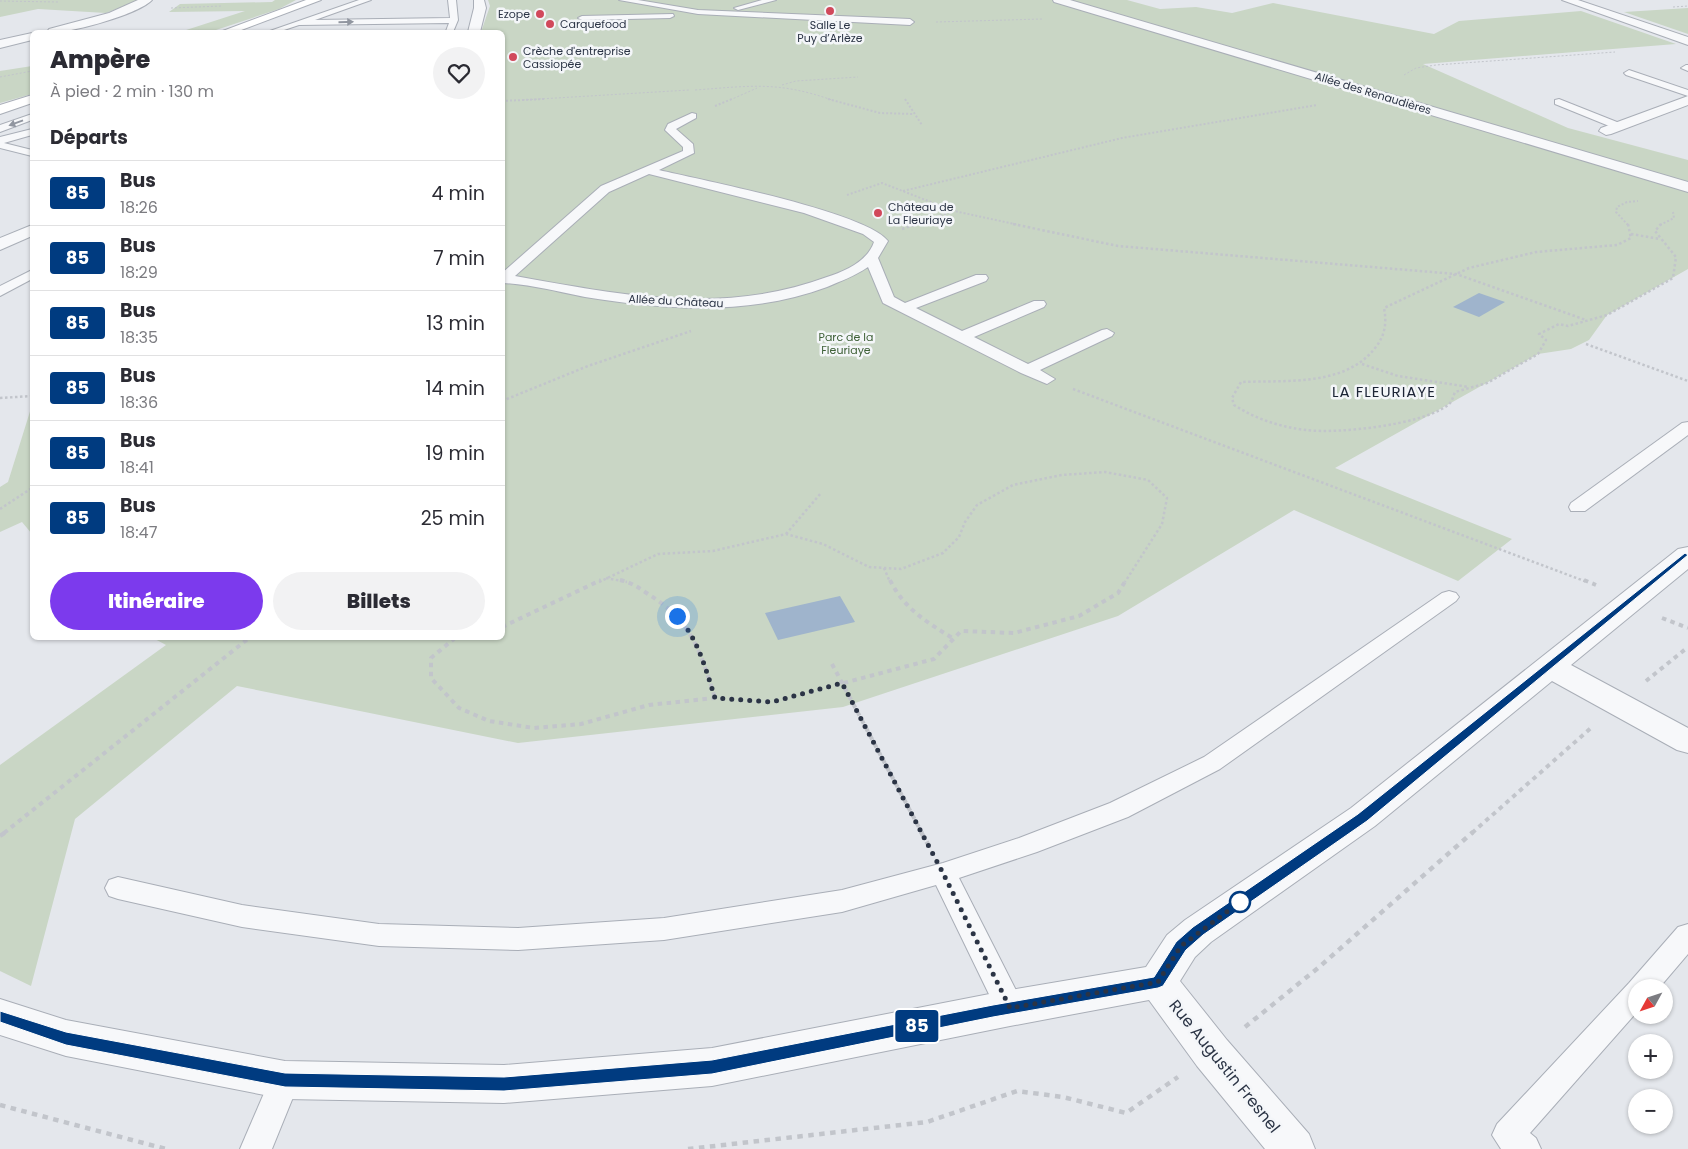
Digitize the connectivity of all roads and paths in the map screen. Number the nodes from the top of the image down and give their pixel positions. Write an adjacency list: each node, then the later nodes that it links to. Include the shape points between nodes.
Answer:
1 (147, 0): 22 (street, via 105,18)
2 (316, 0): 23 (main road)
3 (367, 0): 4 (lane); 14 (lane)
4 (374, 0)
5 (478, 0): 26 (street, via 480,8)
6 (623, 0): 15 (lane)
7 (772, 0): 10 (lane)
8 (1058, 0): 16 (street, Allée des Renaudières)
9 (1567, 0): 28 (street)
10 (762, 3): 15 (lane); 17 (lane, via 766,8)
11 (453, 4): 12 (lane); 19 (lane)
12 (444, 9)
13 (369, 10): 14 (lane)
14 (332, 11): 21 (lane)
15 (698, 12): 18 (lane, via 670,16); 20 (lane)
16 (1102, 13): 20 (path, via 1015,21); 38 (street, Allée des Renaudières)
17 (799, 15)
18 (582, 18)
19 (454, 20): 21 (lane, one-way to 19); 25 (lane)
20 (910, 22)
21 (297, 24): 24 (lane)
22 (61, 30)
23 (232, 30)
24 (278, 30)
25 (450, 30)
26 (474, 30)
27 (30, 37): 29 (street)
28 (1688, 41)
29 (0, 44)
30 (1620, 51): 42 (path, via 1416,68 1398,82 1405,90)
31 (30, 71): 33 (path)
32 (1630, 73): 37 (lane)
33 (0, 77)
34 (858, 77): 36 (path, via 796,81)
35 (760, 86): 45 (path)
36 (779, 86)
37 (1688, 93)
38 (1377, 95): 42 (street, Allée des Renaudières); 56 (path, via 1122,138)
39 (905, 99): 47 (path)
40 (30, 100): 44 (main road)
41 (1688, 100): 48 (street)
42 (1397, 101): 55 (street, Allée des Renaudières)
43 (1558, 102): 48 (lane)
44 (0, 110)
45 (692, 116): 54 (lane, Allée du Château, via 670,130 689,146 688,153)
46 (30, 118): 49 (lane, one-way to 49)
47 (922, 125)
48 (1612, 128)
49 (0, 129)
50 (30, 133): 51 (lane)
51 (0, 141)
52 (0, 145): 53 (lane)
53 (30, 152)
54 (646, 170): 58 (lane); 69 (lane, Allée du Château, via 605,189)
55 (1688, 187)
56 (903, 191): 58 (path, via 882,183); 60 (path)
57 (1639, 201): 62 (path, via 1616,207)
58 (803, 209): 63 (lane)
59 (1668, 209): 64 (path, via 1675,212 1674,218 1661,223 1655,231)
60 (954, 211): 63 (path); 67 (path, via 1118,246)
61 (30, 231): 65 (street)
62 (1631, 234): 64 (path); 67 (path, via 1631,238 1617,245 1536,252)
63 (878, 237): 66 (lane, via 882,241)
64 (1660, 239): 76 (path, via 1676,257 1673,278 1607,315)
65 (0, 245)
66 (871, 258): 73 (lane, Allée du Château, via 849,272 812,288 765,300); 75 (lane, via 888,300)
67 (1456, 274): 76 (path); 80 (path, via 1384,308 1387,318 1384,335)
68 (30, 275): 72 (lane)
69 (505, 277)
70 (981, 278): 75 (lane)
71 (505, 279): 73 (lane, Allée du Château, via 624,298 708,305)
72 (0, 292)
73 (736, 303): 87 (path, via 700,328 588,366)
74 (1040, 304): 78 (lane)
75 (904, 308): 78 (lane)
76 (1586, 320): 84 (path, via 1568,326 1559,324 1539,334 1546,340 1538,354 1487,383)
77 (1107, 333): 81 (lane)
78 (962, 337): 81 (lane)
79 (1586, 344): 83 (path)
80 (1362, 364): 84 (path, via 1398,376); 84 (path, via 1339,373 1307,378 1241,382 1232,398 1234,405 1264,422 1332,431 1432,414 1450,404 1455,392)
81 (1027, 370): 82 (lane)
82 (1047, 379): 98 (path)
83 (1688, 381)
84 (1472, 387)
85 (30, 396): 86 (path)
86 (0, 398)
87 (505, 400)
88 (1688, 427): 91 (lane)
89 (30, 489): 92 (path)
90 (821, 493): 93 (path)
91 (1578, 507)
92 (0, 509)
93 (786, 534): 95 (path, via 823,544 869,567); 96 (path, via 713,551 658,554)
94 (1688, 555): 98 (street)
95 (884, 568): 100 (path, via 892,589 910,612); 100 (path, via 901,569 943,553 959,537 977,505 1013,486 1062,475 1105,472 1148,480 1166,498 1162,524 1118,593 1079,616 1014,633 961,631)
96 (606, 578): 99 (path); 107 (path, via 629,582 666,605 688,628)
97 (1450, 596): 111 (lane, via 1212,763 1119,810)
98 (1635, 600): 105 (street)
99 (505, 626)
100 (954, 639): 106 (path, via 934,660)
101 (246, 640): 110 (path)
102 (453, 640): 107 (path, via 431,658 431,678 459,708 489,722 534,728 581,724 649,704)
103 (1688, 647): 108 (path)
104 (832, 664): 106 (path)
105 (1550, 667): 108 (street); 115 (street, via 1363,817 1198,931 1181,946)
106 (842, 683): 107 (path, via 772,702); 111 (path)
107 (715, 698)
108 (1618, 704): 109 (street); 119 (path, via 1318,968)
109 (1688, 742)
110 (0, 836)
111 (943, 873): 112 (lane, via 832,902 664,929 518,939 379,935 242,916); 117 (lane)
112 (118, 888)
113 (1683, 950): 114 (lane)
114 (1651, 979)
115 (1158, 982): 117 (street); 119 (street, Rue Augustin Fresnel)
116 (1628, 1002): 126 (lane, via 1508,1135)
117 (1010, 1008): 120 (street, via 712,1067 504,1084)
118 (0, 1017): 120 (street, via 66,1038)
119 (1212, 1053): 124 (path, via 1126,1113 1063,1097 1017,1091 927,1122); 125 (street, Rue Augustin Fresnel)
120 (285, 1080): 123 (lane)
121 (0, 1105): 122 (path)
122 (166, 1149)
123 (256, 1149)
124 (688, 1149)
125 (1293, 1149)
126 (1525, 1149)

